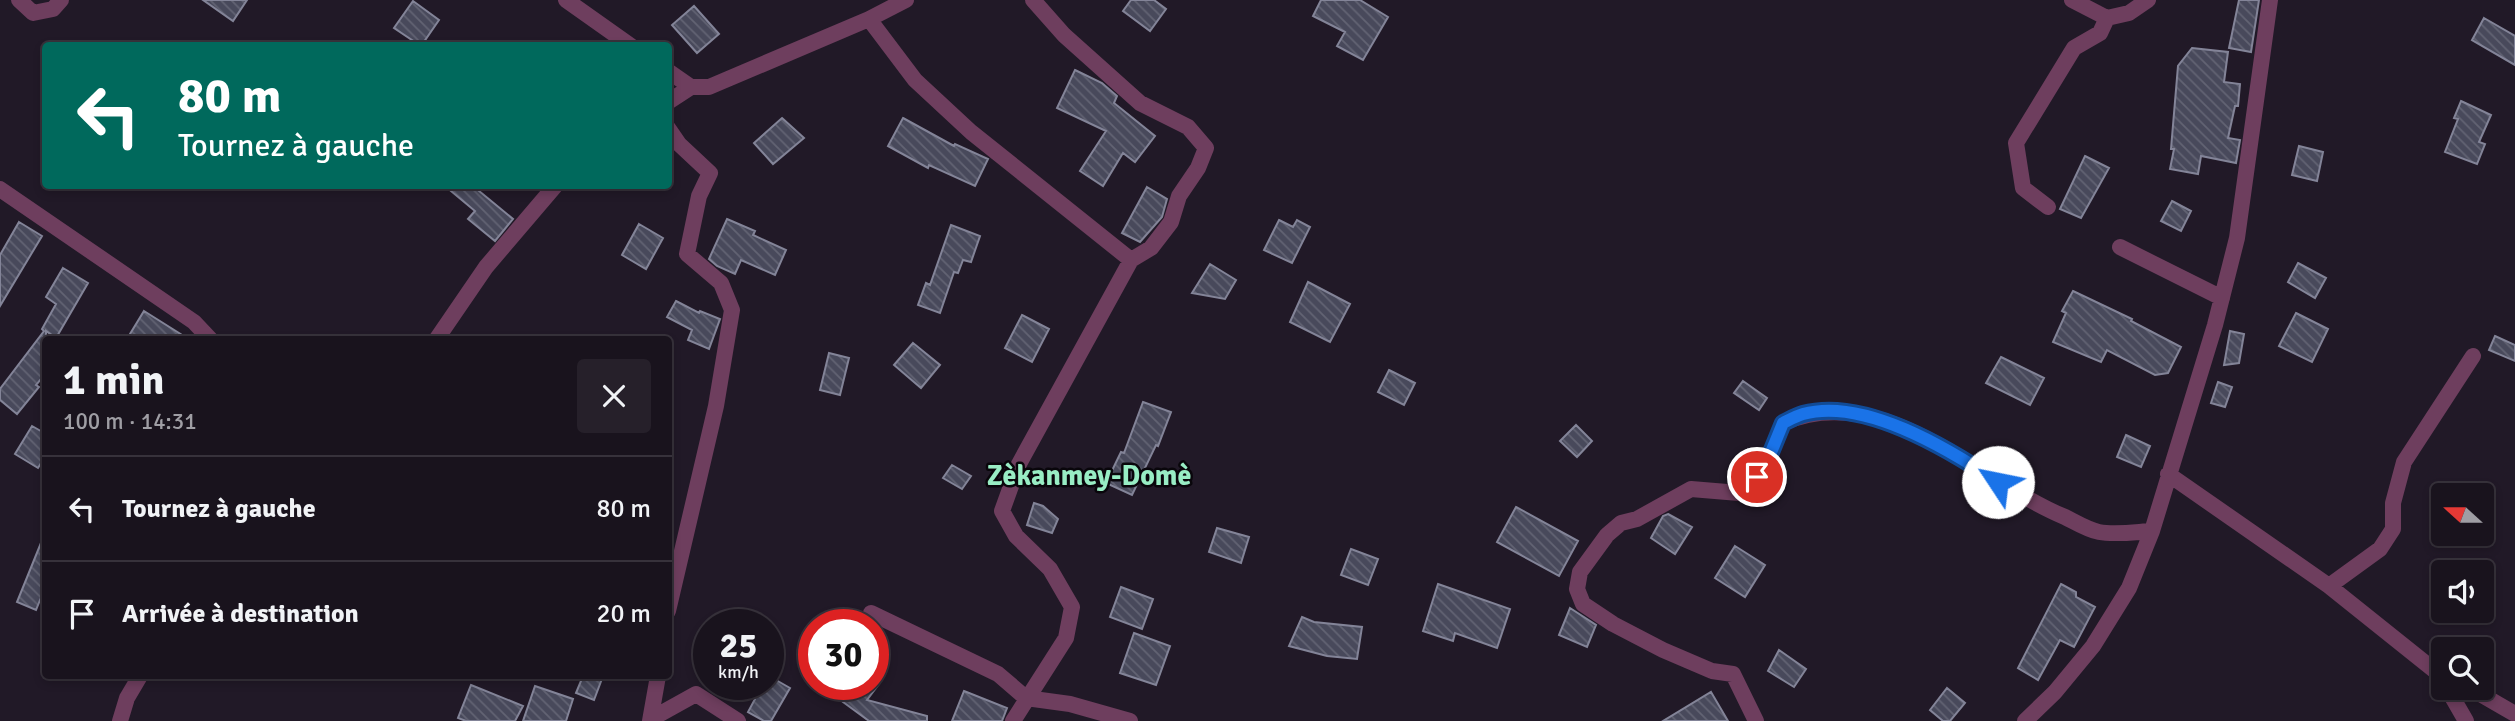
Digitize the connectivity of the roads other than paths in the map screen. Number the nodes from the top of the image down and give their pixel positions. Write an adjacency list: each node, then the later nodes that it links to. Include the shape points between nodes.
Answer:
1 (19, 0): 2 (street, via 33,13 53,9)
2 (61, 0)
3 (566, 0): 11 (street)
4 (906, 0): 10 (street)
5 (1033, 0): 20 (street, via 1064,35 1140,103 1188,127 1206,148 1178,196 1171,222 1151,248)
6 (2072, 0): 9 (street)
7 (2148, 0): 9 (street, via 2129,13)
8 (2270, 0): 21 (street, via 2245,192)
9 (2107, 18): 18 (street, via 2100,33 2074,48 2016,143 2023,188)
10 (869, 19): 13 (street, via 709,87); 20 (street, via 915,80 971,132)
11 (625, 42)
12 (672, 74): 13 (street)
13 (691, 87): 14 (street)
14 (672, 99)
15 (672, 134): 28 (street, via 710,173 699,195 687,254 721,283 732,310 716,407)
16 (0, 189): 22 (street, via 194,322)
17 (552, 189): 23 (street, via 486,267)
18 (2048, 207)
19 (2120, 247): 21 (street)
20 (1131, 260): 33 (street, via 1020,464 1002,511 1016,536 1050,569 1072,607 1066,638)
21 (2222, 298): 25 (street)
22 (207, 336)
23 (439, 336)
24 (2473, 356): 27 (street, via 2404,462 2393,503 2393,529 2380,549)
25 (2168, 474): 26 (street); 27 (street)
26 (2152, 531): 42 (street, via 2098,532 2038,506 1955,453 1878,419 1838,411 1803,414 1783,423 1763,472 1739,493 1691,489 1637,519 1620,523 1580,572 1577,589 1583,604 1613,624 1712,671 1733,674); 43 (street, via 2129,588 2093,646)
27 (2329, 586): 30 (street)
28 (672, 594)
29 (889, 621): 33 (street, via 998,674)
30 (2431, 669)
31 (138, 679): 38 (street)
32 (657, 679): 37 (street)
33 (1026, 698): 40 (street); 41 (street, via 1070,704)
34 (2454, 700): 44 (street)
35 (2491, 700): 36 (street)
36 (2515, 714)
37 (650, 720): 39 (street, via 696,694)
38 (120, 721)
39 (738, 721)
40 (1013, 721)
41 (1130, 721)
42 (1756, 721)
43 (2025, 721)
44 (2466, 721)

